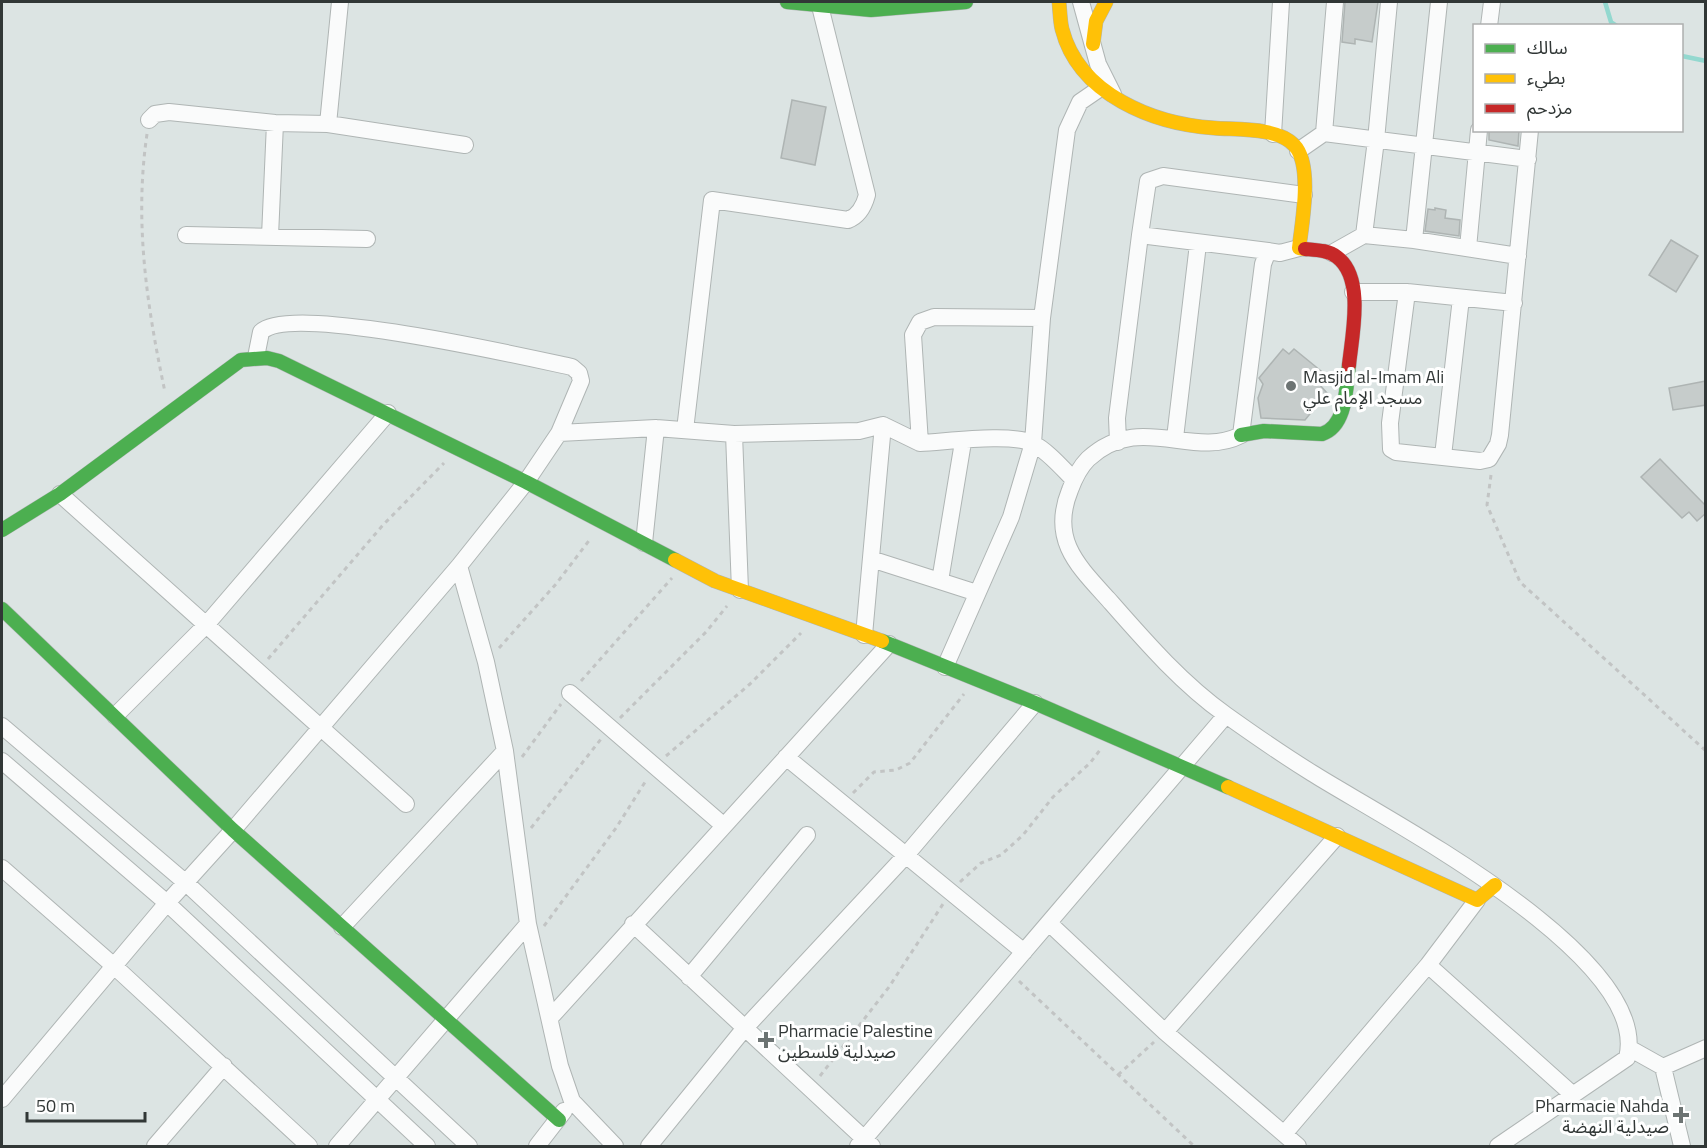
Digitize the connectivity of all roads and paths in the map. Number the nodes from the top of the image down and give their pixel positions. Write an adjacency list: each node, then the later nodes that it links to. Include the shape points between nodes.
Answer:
1 (340, 2): 19 (street)
2 (787, 2): 12 (street)
3 (966, 2): 12 (street, via 871,10)
4 (1059, 2): 15 (street, via 1060,22 1070,48)
5 (1081, 2): 14 (street)
6 (1106, 2): 14 (street, via 1096,21)
7 (1281, 2): 23 (street)
8 (1335, 2): 22 (street)
9 (1389, 2): 24 (street)
10 (1439, 2): 26 (street)
11 (1492, 2): 13 (street)
12 (820, 6): 53 (street, via 866,201 859,213 848,220 712,200)
13 (1489, 24)
14 (1093, 44): 16 (street, via 1098,64)
15 (1099, 89): 16 (street); 47 (street, via 1080,102 1067,130)
16 (1115, 97): 23 (street, via 1137,110 1179,122)
17 (149, 120): 18 (street, via 155,114 170,112); 50 (path, via 141,174 142,243 153,333)
18 (275, 123): 19 (street); 33 (street)
19 (328, 124): 25 (street)
20 (1479, 132): 28 (street)
21 (1530, 132): 29 (street)
22 (1324, 133): 24 (street); 27 (street)
23 (1273, 134): 27 (street, via 1291,142)
24 (1376, 140): 26 (street); 34 (street)
25 (465, 145)
26 (1425, 146): 28 (street); 36 (street)
27 (1298, 151): 30 (street, via 1303,165)
28 (1477, 153): 29 (street); 39 (street)
29 (1528, 159): 42 (street)
30 (1304, 195): 32 (street, via 1163,176 1152,178 1146,188); 38 (street)
31 (186, 235): 33 (street)
32 (1140, 235): 37 (street); 59 (street, via 1117,418)
33 (270, 236): 35 (street)
34 (1364, 236): 36 (street); 41 (street)
35 (367, 238)
36 (1414, 240): 39 (street)
37 (1198, 244): 40 (street); 57 (street)
38 (1299, 248): 40 (street, via 1280,253); 41 (street)
39 (1468, 248): 42 (street)
40 (1268, 251): 56 (street, via 1259,277)
41 (1332, 253): 43 (street, via 1350,275)
42 (1518, 256): 46 (street)
43 (1353, 292): 44 (street); 56 (street, via 1346,382 1338,422 1322,434 1264,431)
44 (1407, 292): 45 (street); 63 (street, via 1390,423 1391,450)
45 (1461, 298): 46 (street); 63 (street)
46 (1514, 303): 64 (street, via 1500,435)
47 (1042, 318): 60 (street, via 934,317 920,322 913,335); 61 (street)
48 (256, 357): 49 (street, via 279,361); 50 (street, via 241,360); 54 (street, via 261,332 289,323 433,338 572,367 581,381)
49 (388, 413): 62 (street); 78 (street)
50 (169, 415): 67 (street)
51 (883, 425): 55 (street, via 859,431); 60 (street); 71 (street)
52 (656, 428): 53 (street); 54 (street); 70 (street)
53 (685, 430): 55 (street)
54 (559, 433): 66 (street)
55 (734, 434): 75 (street)
56 (1241, 435): 57 (street, via 1222,442)
57 (1175, 438): 59 (street, via 1156,435)
58 (963, 442): 60 (street); 61 (street, via 1002,439); 74 (street)
59 (1118, 442): 65 (street, via 1086,461)
60 (920, 443)
61 (1033, 444): 65 (street); 76 (street, via 1011,517)
62 (459, 449): 66 (street); 83 (path, via 383,525)
63 (1443, 456): 64 (street, via 1480,461)
64 (1493, 456): 93 (path, via 1487,506 1520,582)
65 (1074, 480): 87 (street, via 1064,506 1063,535 1080,568 1196,693)
66 (526, 482): 68 (street); 73 (street)
67 (60, 494): 69 (street); 78 (street)
68 (603, 522): 70 (street); 81 (path, via 556,584)
69 (2, 530)
70 (644, 543): 72 (street)
71 (871, 559): 74 (street); 79 (street)
72 (684, 564): 75 (street); 85 (path)
73 (459, 566): 81 (street); 90 (street)
74 (940, 581): 76 (street)
75 (740, 590): 79 (street); 91 (path, via 706,632)
76 (977, 593): 82 (street)
77 (2, 609): 88 (street)
78 (206, 625): 83 (street); 88 (street)
79 (864, 635): 80 (street)
80 (889, 644): 82 (street); 94 (street)
81 (486, 662): 92 (street)
82 (945, 667): 84 (street)
83 (257, 671): 90 (street)
84 (975, 679): 86 (street); 98 (path, via 910,763 896,770 874,772)
85 (570, 693): 91 (street); 97 (path)
86 (1035, 703): 96 (street); 105 (street)
87 (1226, 715): 96 (street); 108 (street, via 1312,773)
88 (115, 716): 101 (street)
89 (2, 726): 107 (street)
90 (320, 728): 99 (street); 101 (street)
91 (610, 728): 100 (street); 104 (path)
92 (505, 751): 97 (street); 114 (street)
93 (1706, 752)
94 (786, 757): 98 (street); 100 (street)
95 (2, 761): 110 (street)
96 (1181, 766): 103 (street); 113 (street)
97 (508, 775): 104 (street)
98 (843, 803): 105 (street)
99 (406, 804)
100 (723, 825): 112 (street)
101 (233, 830): 107 (street); 114 (street)
102 (807, 835): 119 (street)
103 (1337, 836): 109 (street); 123 (street)
104 (518, 846): 111 (street)
105 (907, 854): 115 (street); 122 (street)
106 (2, 868): 117 (street)
107 (185, 882): 110 (street); 129 (street)
108 (1495, 885): 109 (street); 124 (street, via 1554,931 1602,982 1626,1025)
109 (1477, 900): 116 (street)
110 (167, 903): 117 (street); 131 (street)
111 (528, 924): 120 (street); 121 (street)
112 (633, 924): 119 (street); 120 (street)
113 (1050, 924): 115 (street); 123 (street)
114 (342, 927): 121 (street)
115 (1024, 952): 118 (street)
116 (1428, 965): 130 (street); 135 (street)
117 (114, 966): 126 (street); 132 (street)
118 (1008, 970): 128 (path); 136 (street)
119 (688, 977): 122 (street)
120 (550, 1018): 133 (street)
121 (446, 1020): 129 (street); 134 (street)
122 (744, 1029): 136 (street); 144 (street)
123 (1165, 1032): 128 (path); 135 (street)
124 (1629, 1048): 127 (street); 130 (street, via 1627,1058 1619,1065)
125 (1706, 1048): 127 (street)
126 (224, 1066): 137 (street); 138 (street)
127 (1663, 1067): 148 (street)
128 (1118, 1075): 145 (path)
129 (395, 1076): 131 (street); 141 (street)
130 (1572, 1095): 147 (street)
131 (376, 1098): 139 (street); 140 (street)
132 (2, 1099)
133 (572, 1101): 134 (street); 143 (street)
134 (559, 1120): 142 (street)
135 (1284, 1134): 146 (street)
136 (864, 1144)
137 (155, 1146)
138 (309, 1146)
139 (337, 1146)
140 (427, 1146)
141 (469, 1146)
142 (537, 1146)
143 (615, 1146)
144 (649, 1146)
145 (1194, 1146)
146 (1298, 1146)
147 (1498, 1146)
148 (1682, 1146)

